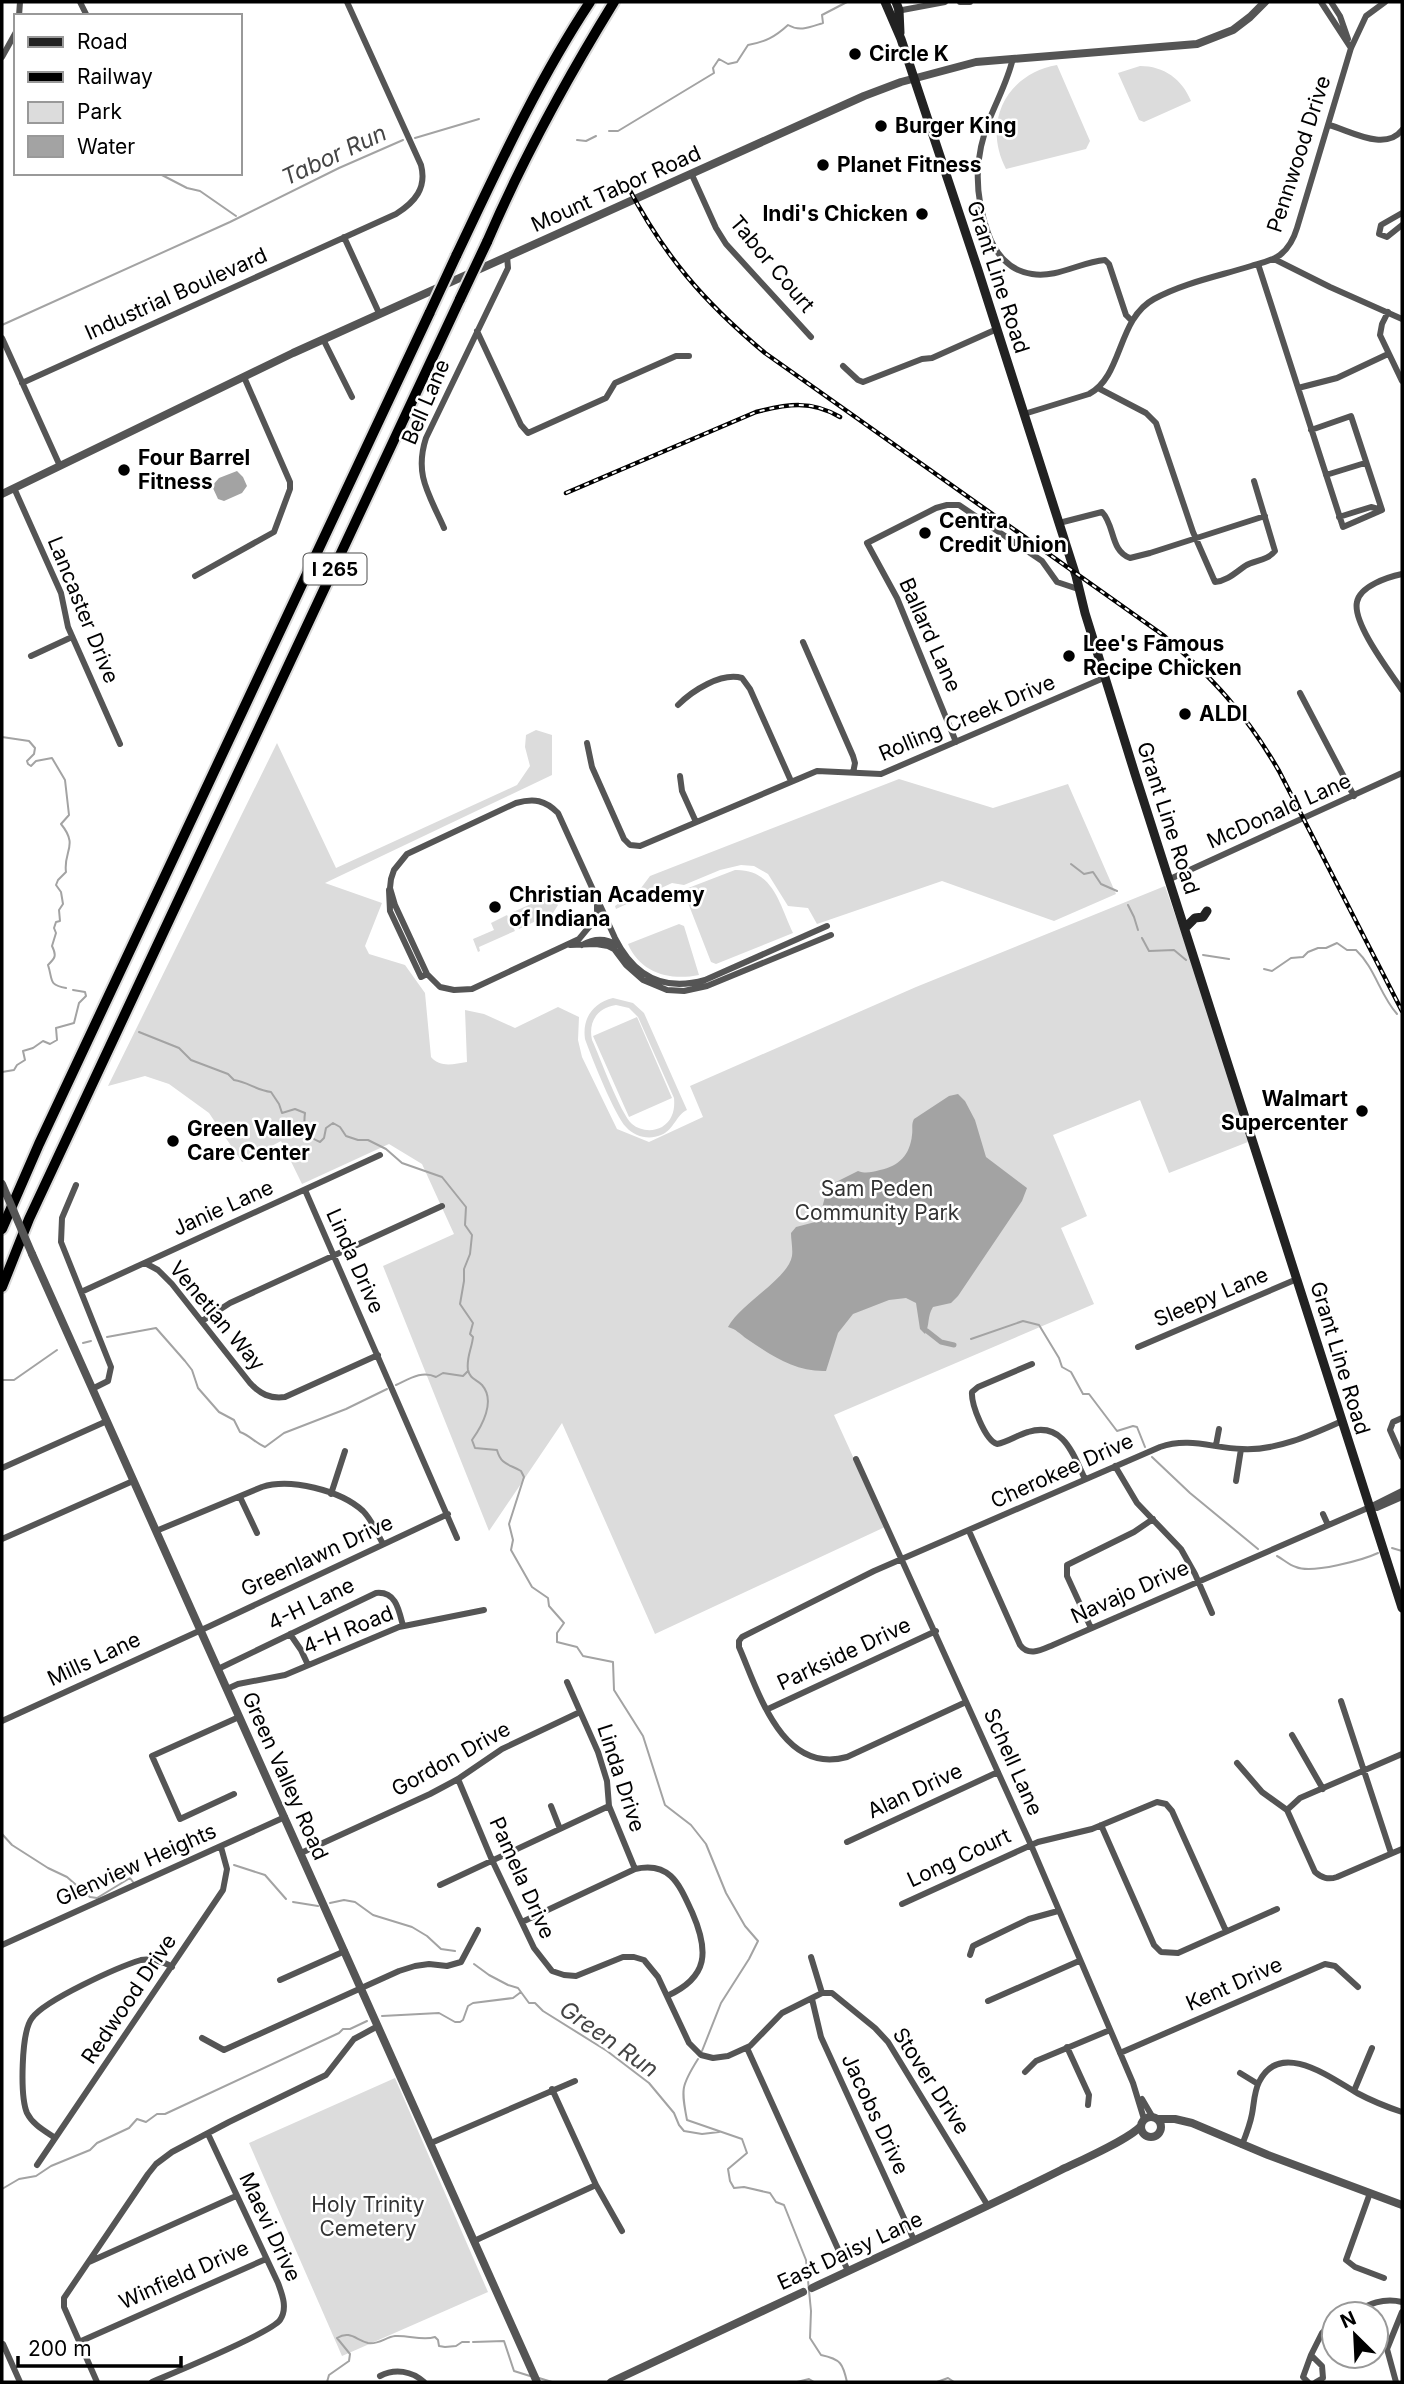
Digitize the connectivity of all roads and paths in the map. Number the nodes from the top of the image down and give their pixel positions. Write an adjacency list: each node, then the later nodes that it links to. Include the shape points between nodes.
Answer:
1 (347, 2): 25 (street, Industrial Boulevard, via 421,164 423,178 408,207)
2 (590, 2): 94 (highway, I 265, bridge, via 513,137)
3 (614, 2): 16 (highway, I 265)
4 (622, 2): 16 (highway)
5 (885, 2): 13 (main road, Grant Line Road)
6 (946, 2): 13 (street)
7 (960, 2): 8 (street)
8 (970, 2)
9 (1265, 2): 18 (street, Mount Tabor Road, via 1233,30 1197,44)
10 (1321, 2): 15 (street)
11 (1331, 2): 15 (street)
12 (1385, 2): 15 (street, Pennwood Drive, via 1366,16)
13 (894, 8): 19 (main road, Grant Line Road)
14 (14, 36): 17 (street)
15 (1351, 47): 20 (street, Pennwood Drive)
16 (584, 51): 98 (highway, I 265, bridge, via 523,163 29,1219)
17 (2, 57)
18 (1013, 58): 19 (street, Mount Tabor Road, via 968,64); 32 (street, via 977,168 981,214 995,249 1013,267 1034,275 1105,260)
19 (913, 80): 22 (street, Mount Tabor Road, via 864,96); 33 (main road, Grant Line Road)
20 (1329, 125): 21 (street, via 1383,141); 27 (street, Pennwood Drive, via 1295,233)
21 (1402, 130)
22 (692, 175): 26 (street, Mount Tabor Road); 35 (street, Tabor Court, via 726,244)
23 (1402, 213): 24 (street, via 1378,231 1387,237)
24 (1402, 225)
25 (344, 237): 30 (street); 43 (street, Industrial Boulevard)
26 (506, 256): 30 (street, Mount Tabor Road); 34 (street, Bell Lane, via 508,268)
27 (1274, 259): 28 (street, Pennwood Drive); 29 (street)
28 (1258, 264): 32 (street, Pennwood Drive, via 1150,300); 45 (street)
29 (1388, 312): 31 (street); 38 (street, via 1380,335)
30 (379, 313): 37 (street, Mount Tabor Road)
31 (1402, 319)
32 (1132, 321): 44 (street)
33 (997, 329): 40 (street, via 863,382); 47 (main road, Grant Line Road)
34 (477, 331): 39 (street, via 528,433 606,398 615,383 676,356); 57 (street, Bell Lane, via 421,452 421,473)
35 (811, 337)
36 (2, 338): 43 (street)
37 (323, 339): 41 (street, Mount Tabor Road); 46 (street)
38 (1388, 354): 42 (street); 45 (street, via 1337,378)
39 (689, 356)
40 (843, 366)
41 (244, 377): 50 (street, Mount Tabor Road); 60 (street, via 290,489 274,532)
42 (1402, 381)
43 (22, 383): 50 (street)
44 (1098, 388): 47 (street); 58 (street, via 1156,423)
45 (1298, 388): 48 (street)
46 (352, 397)
47 (1024, 414): 56 (main road, Grant Line Road)
48 (1311, 430): 49 (street, via 1351,416); 51 (street)
49 (1365, 463): 51 (street); 51 (street, via 1382,510 1343,527)
50 (60, 466): 53 (street, Mount Tabor Road)
51 (1326, 475)
52 (1254, 481): 55 (street)
53 (14, 488): 54 (street, Mount Tabor Road); 62 (street, Lancaster Drive, via 61,593)
54 (2, 494)
55 (1265, 516): 58 (street); 58 (street, via 1273,554 1222,581 1213,580)
56 (1059, 523): 58 (street, via 1102,512 1119,551 1130,558); 61 (main road, Grant Line Road)
57 (444, 528)
58 (1196, 537)
59 (1402, 574): 66 (street, via 1365,590 1356,605 1359,620)
60 (195, 576)
61 (1078, 589): 65 (main road, Grant Line Road); 69 (street, Ballard Lane, via 1057,582 1042,561 959,505 936,508 867,543 897,598)
62 (72, 637): 64 (street); 71 (street, Lancaster Drive)
63 (803, 642): 72 (street, via 853,756)
64 (32, 656)
65 (1106, 677): 69 (street, Rolling Creek Drive); 78 (main road, Grant Line Road)
66 (1402, 690)
67 (1300, 693): 76 (street)
68 (678, 705): 75 (street, via 691,693 722,679 742,678)
69 (956, 742): 72 (street, Rolling Creek Drive, via 881,774)
70 (587, 743): 77 (street, Rolling Creek Drive, via 592,767 626,842 640,846)
71 (120, 744)
72 (853, 773): 75 (street, Rolling Creek Drive, via 817,771)
73 (1402, 773): 76 (street, McDonald Lane)
74 (680, 776): 77 (street)
75 (791, 781): 77 (street, Rolling Creek Drive)
76 (1354, 796): 78 (street, McDonald Lane)
77 (696, 822)
78 (1170, 879): 82 (main road, Grant Line Road)
79 (597, 899): 83 (street, via 597,914); 86 (street, via 558,813 535,799 516,803 407,854 393,871 390,911 424,976 440,987 472,989); 88 (street)
80 (1207, 911): 82 (main road)
81 (827, 926): 88 (street, via 684,985 644,974)
82 (1185, 928): 97 (main road, Grant Line Road)
83 (585, 933): 85 (street); 86 (street)
84 (831, 935): 87 (street, via 684,991 643,980 608,946)
85 (589, 940): 87 (street); 88 (street, via 603,939)
86 (566, 945): 87 (street)
87 (582, 945)
88 (619, 946)
89 (380, 1155): 92 (street, Janie Lane)
90 (2, 1184): 104 (street, Green Valley Road, bridge)
91 (76, 1185): 99 (street, via 60,1230)
92 (305, 1190): 95 (street, Linda Drive); 96 (street, Janie Lane)
93 (442, 1206): 95 (street)
94 (2, 1229)
95 (334, 1255): 100 (street, via 230,1303); 102 (street, Linda Drive)
96 (145, 1263): 99 (street, Janie Lane); 100 (street, Venetian Way, via 165,1276)
97 (1297, 1279): 101 (street, Sleepy Lane); 106 (main road, Grant Line Road)
98 (2, 1287)
99 (81, 1292): 104 (street, via 111,1367 108,1381)
100 (202, 1321): 102 (street, Venetian Way, via 254,1387 274,1397 285,1397)
101 (1138, 1347)
102 (378, 1355): 124 (street, Linda Drive)
103 (1032, 1364): 116 (street, via 972,1392 987,1436 997,1444 1031,1431 1054,1431 1067,1442)
104 (92, 1389): 107 (street, Green Valley Road)
105 (1402, 1418): 112 (street, via 1393,1422 1390,1430)
106 (1342, 1421): 110 (street, Cherokee Drive, via 1279,1446); 123 (main road, Grant Line Road)
107 (107, 1422): 115 (street); 117 (street, Green Valley Road)
108 (1219, 1429): 109 (street)
109 (1216, 1446): 110 (street, Cherokee Drive); 114 (street, Cherokee Drive, via 1174,1443)
110 (1241, 1449): 118 (street)
111 (345, 1451): 120 (street)
112 (1402, 1457)
113 (856, 1459): 134 (street, Schell Lane)
114 (1115, 1466): 116 (street, Cherokee Drive); 126 (street, via 1129,1492)
115 (2, 1468)
116 (1085, 1479): 129 (street, Cherokee Drive)
117 (133, 1481): 128 (street, Green Valley Road); 132 (street)
118 (1236, 1481)
119 (1402, 1491): 123 (street)
120 (331, 1494): 121 (street, via 281,1483); 133 (street, via 362,1511)
121 (240, 1497): 128 (street); 130 (street)
122 (1402, 1497): 123 (street, via 1377,1508)
123 (1371, 1506): 127 (street, Navajo Drive); 136 (main road, Grant Line Road)
124 (448, 1514): 131 (street, Linda Drive); 133 (street, Greenlawn Drive)
125 (1323, 1514): 127 (street)
126 (1153, 1519): 135 (street, via 1181,1549); 140 (street, via 1067,1564 1067,1576)
127 (1328, 1525): 135 (street, Navajo Drive)
128 (156, 1531): 141 (street, Green Valley Road)
129 (969, 1531): 134 (street, Cherokee Drive); 140 (street, Navajo Drive, via 1023,1649 1036,1652)
130 (257, 1533)
131 (457, 1538)
132 (2, 1539)
133 (383, 1544): 141 (street, Greenlawn Drive)
134 (903, 1559): 142 (street, Schell Lane); 150 (street, Cherokee Drive, via 742,1636 739,1647)
135 (1198, 1581): 138 (street); 140 (street, Navajo Drive)
136 (1402, 1608)
137 (484, 1609): 139 (street, 4-H Road)
138 (1212, 1614)
139 (403, 1626): 143 (street, 4-H Lane, via 394,1599 380,1592); 144 (street, 4-H Road)
140 (1091, 1628)
141 (200, 1630): 145 (street, Green Valley Road); 153 (street, Mills Lane)
142 (936, 1631): 149 (street, Schell Lane); 150 (street, Parkside Drive)
143 (290, 1634): 144 (street); 145 (street, 4-H Lane)
144 (308, 1665): 147 (street, 4-H Road)
145 (218, 1669): 147 (street, Green Valley Road)
146 (567, 1682): 151 (street, Linda Drive)
147 (227, 1689): 152 (street, Green Valley Road)
148 (1341, 1701): 157 (street)
149 (966, 1702): 150 (street, via 847,1757 828,1759 793,1747); 158 (street, Schell Lane)
150 (768, 1709)
151 (580, 1712): 159 (street, Gordon Drive, via 502,1749); 163 (street, Linda Drive, via 603,1766)
152 (240, 1717): 161 (street, via 152,1756 180,1819); 165 (street, Green Valley Road)
153 (2, 1721)
154 (1292, 1735): 160 (street)
155 (1402, 1754): 157 (street)
156 (1237, 1763): 164 (street, via 1262,1792)
157 (1364, 1771): 160 (street); 173 (street)
158 (998, 1772): 168 (street, Alan Drive); 169 (street, Schell Lane)
159 (458, 1779): 172 (street, Gordon Drive); 174 (street, Pamela Drive)
160 (1323, 1789): 164 (street, via 1300,1798)
161 (234, 1794)
162 (551, 1806): 167 (street)
163 (609, 1806): 167 (street); 175 (street, Linda Drive)
164 (1287, 1810): 173 (street, via 1320,1876 1331,1879)
165 (285, 1817): 170 (street, Glenview Heights); 172 (street, Green Valley Road)
166 (1101, 1825): 169 (street, Long Court); 182 (street, Long Court, via 1152,1803 1166,1804); 182 (street, via 1157,1949 1178,1953)
167 (559, 1829): 174 (street)
168 (847, 1842)
169 (1031, 1844): 177 (street, Long Court); 179 (street, Schell Lane)
170 (221, 1847): 183 (street, Glenview Heights); 188 (street, Redwood Drive, via 228,1869 223,1890)
171 (1402, 1849): 173 (street)
172 (301, 1853): 184 (street, Green Valley Road)
173 (1391, 1853)
174 (492, 1860): 176 (street); 180 (street, Pamela Drive)
175 (635, 1868): 180 (street); 193 (street, via 656,1867 673,1877 703,1941 697,1973)
176 (440, 1885)
177 (902, 1903)
178 (1277, 1909): 182 (street)
179 (1058, 1911): 185 (street, via 979,1943); 187 (street, Schell Lane)
180 (522, 1922): 193 (street, Pamela Drive, via 552,1971 582,1975 634,1956 652,1967)
181 (478, 1930): 191 (street, via 461,1962 415,1966)
182 (1226, 1931)
183 (2, 1945)
184 (345, 1951): 189 (street); 191 (street, Green Valley Road)
185 (970, 1955)
186 (811, 1957): 192 (street)
187 (1079, 1961): 195 (street); 197 (street, Schell Lane)
188 (172, 1967): 214 (street, Redwood Drive); 214 (street, via 144,1959 56,2000 32,2018 24,2038 25,2103 34,2123)
189 (280, 1980)
190 (1358, 1987): 202 (street, Kent Drive, via 1335,1966 1325,1964)
191 (361, 1989): 196 (street, Green Valley Road); 198 (street, via 224,2050)
192 (822, 1993): 194 (street); 223 (street, Stover Drive, via 832,1993 888,2042)
193 (667, 1996): 199 (street, Pamela Drive, via 694,2051 723,2057)
194 (812, 1999): 199 (street, via 782,2013); 226 (street, Jacobs Drive, via 821,2037)
195 (988, 2001)
196 (378, 2026): 212 (street, via 354,2039 326,2075); 215 (street, Green Valley Road)
197 (1110, 2030): 200 (street); 202 (street, Schell Lane)
198 (202, 2038)
199 (747, 2048): 229 (street)
200 (1068, 2048): 203 (street, via 1036,2061); 209 (street, via 1089,2095)
201 (1372, 2048): 208 (street)
202 (1120, 2053): 211 (street, Schell Lane)
203 (1026, 2072)
204 (1240, 2073): 206 (street)
205 (575, 2081): 207 (street)
206 (1258, 2084): 208 (street, via 1272,2067 1295,2062); 216 (street)
207 (552, 2089): 215 (street); 219 (street)
208 (1354, 2091): 210 (street)
209 (1088, 2105)
210 (1402, 2112)
211 (1151, 2122): 213 (street); 213 (street, East Daisy Lane, via 1155,2136); 216 (street, East Daisy Lane, via 1199,2128); 217 (street, East Daisy Lane)
212 (208, 2134): 221 (street, Maevi Drive); 228 (street, via 156,2164)
213 (1145, 2135): 217 (street, East Daisy Lane)
214 (55, 2138): 218 (street, Redwood Drive)
215 (430, 2143): 225 (street, Green Valley Road)
216 (1242, 2145): 220 (street, East Daisy Lane)
217 (1102, 2150): 223 (street, East Daisy Lane)
218 (37, 2165)
219 (596, 2185): 224 (street); 225 (street)
220 (1370, 2193): 222 (street, East Daisy Lane); 230 (street, via 1346,2260)
221 (236, 2196): 227 (street, Maevi Drive); 228 (street)
222 (1402, 2205)
223 (988, 2206): 226 (street, East Daisy Lane)
224 (622, 2231)
225 (474, 2241): 237 (street, Green Valley Road)
226 (914, 2241): 229 (street, East Daisy Lane)
227 (266, 2259): 233 (street, Winfield Drive); 240 (street, Maevi Drive, via 284,2299 278,2323)
228 (87, 2263): 233 (street, via 64,2298)
229 (848, 2271): 242 (street, East Daisy Lane)
230 (1384, 2278)
231 (1402, 2312): 245 (street, via 1387,2349)
232 (1320, 2337): 235 (street)
233 (79, 2342): 239 (street)
234 (3, 2344): 238 (street)
235 (1311, 2354): 243 (street, via 1303,2374); 244 (street, via 1323,2368 1323,2378)
236 (380, 2376): 241 (street, via 397,2371)
237 (536, 2379)
238 (20, 2382)
239 (97, 2382)
240 (152, 2382)
241 (424, 2382)
242 (611, 2382)
243 (1308, 2382)
244 (1316, 2382)
245 (1396, 2382)

